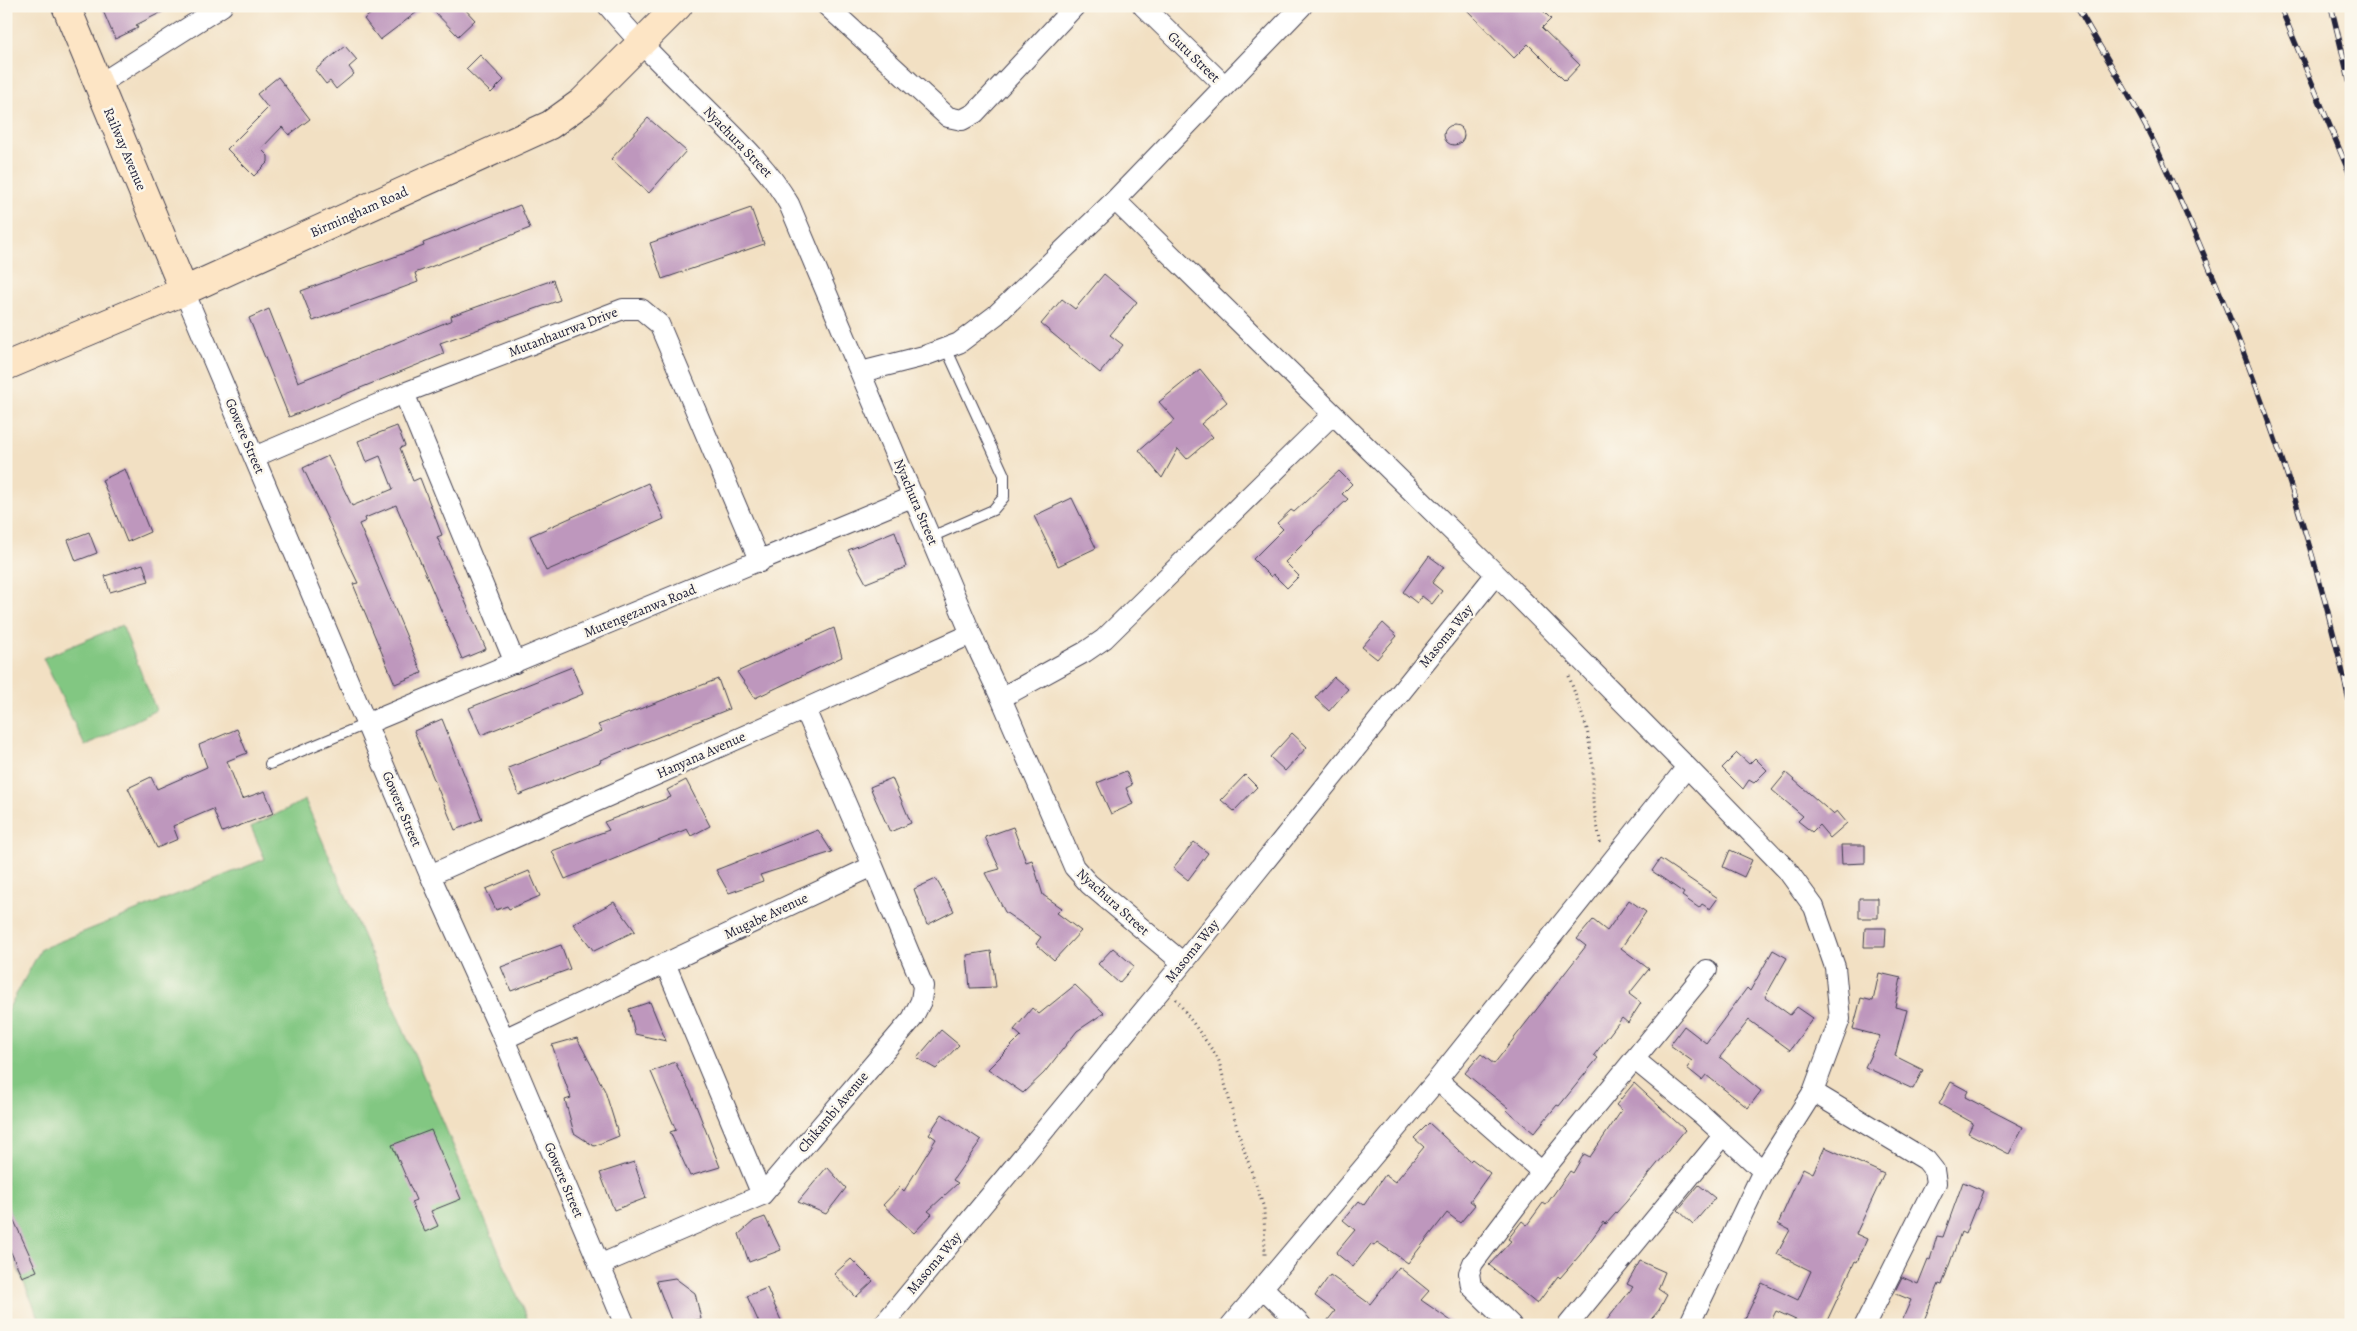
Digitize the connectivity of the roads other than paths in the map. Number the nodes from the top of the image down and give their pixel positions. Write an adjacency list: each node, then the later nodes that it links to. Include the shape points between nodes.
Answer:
1 (66, 6): 10 (street, Railway Avenue)
2 (222, 6): 10 (street)
3 (608, 6): 9 (street, Nyachura Street)
4 (678, 6): 9 (street, Birmingham Road)
5 (827, 6): 6 (street, via 948,117 962,120 975,113)
6 (1075, 6)
7 (1143, 6): 11 (street, Gutu Street)
8 (1302, 6): 11 (street)
9 (641, 45): 13 (street, Birmingham Road, via 582,102 550,125); 16 (street, Nyachura Street, via 775,180 789,204)
10 (98, 85): 13 (street, Railway Avenue)
11 (1225, 86): 12 (street)
12 (1115, 200): 14 (street, via 996,315 959,343); 18 (street)
13 (184, 291): 15 (street, Birmingham Road); 19 (street, Gowere Street)
14 (946, 348): 16 (street); 21 (lane, via 1004,475 1004,497 993,510)
15 (6, 366)
16 (861, 372): 20 (street, Nyachura Street)
17 (404, 393): 19 (street, Mutanhaurwa Drive); 22 (street, Mutanhaurwa Drive, via 623,308 641,309 659,324); 25 (street)
18 (1332, 415): 23 (street); 26 (street, via 1104,639)
19 (254, 457): 28 (street, Gowere Street)
20 (914, 496): 21 (street, Nyachura Street); 22 (street, Mutengezanwa Road)
21 (931, 537): 24 (street, Nyachura Street)
22 (760, 562): 25 (street, Mutengezanwa Road)
23 (1496, 574): 30 (street); 33 (street, Masoma Way)
24 (971, 634): 26 (street, Nyachura Street); 27 (street, Hanyana Avenue)
25 (515, 663): 28 (street, Mutengezanwa Road)
26 (1001, 698): 33 (street, Nyachura Street, via 1074,867 1089,884)
27 (806, 709): 31 (street); 32 (street, Hanyana Avenue)
28 (366, 724): 29 (lane); 32 (street, Gowere Street)
29 (270, 764)
30 (1686, 766): 38 (street); 39 (street, via 1787,870 1814,907 1834,967 1840,1019)
31 (873, 866): 34 (street, Mugabe Avenue); 43 (street, Chikambi Avenue, via 923,986 921,1002 912,1019)
32 (430, 875): 36 (street, Gowere Street)
33 (1183, 962): 47 (street, Masoma Way)
34 (665, 964): 36 (street, Mugabe Avenue); 43 (street)
35 (1707, 970): 37 (street)
36 (504, 1039): 44 (street, Gowere Street)
37 (1634, 1059): 40 (street); 42 (street)
38 (1437, 1080): 42 (street); 45 (street)
39 (1813, 1092): 41 (street); 53 (street, via 1926,1160 1934,1170 1936,1183)
40 (1723, 1136): 41 (street); 51 (street)
41 (1763, 1171): 52 (street)
42 (1542, 1172): 50 (street, via 1473,1263 1469,1273 1471,1286)
43 (762, 1195): 44 (street, Chikambi Avenue)
44 (599, 1265): 46 (street, Gowere Street)
45 (1262, 1287): 48 (street); 49 (street)
46 (625, 1325)
47 (883, 1325)
48 (1231, 1325)
49 (1301, 1325)
50 (1511, 1325)
51 (1568, 1325)
52 (1689, 1325)
53 (1865, 1325)

